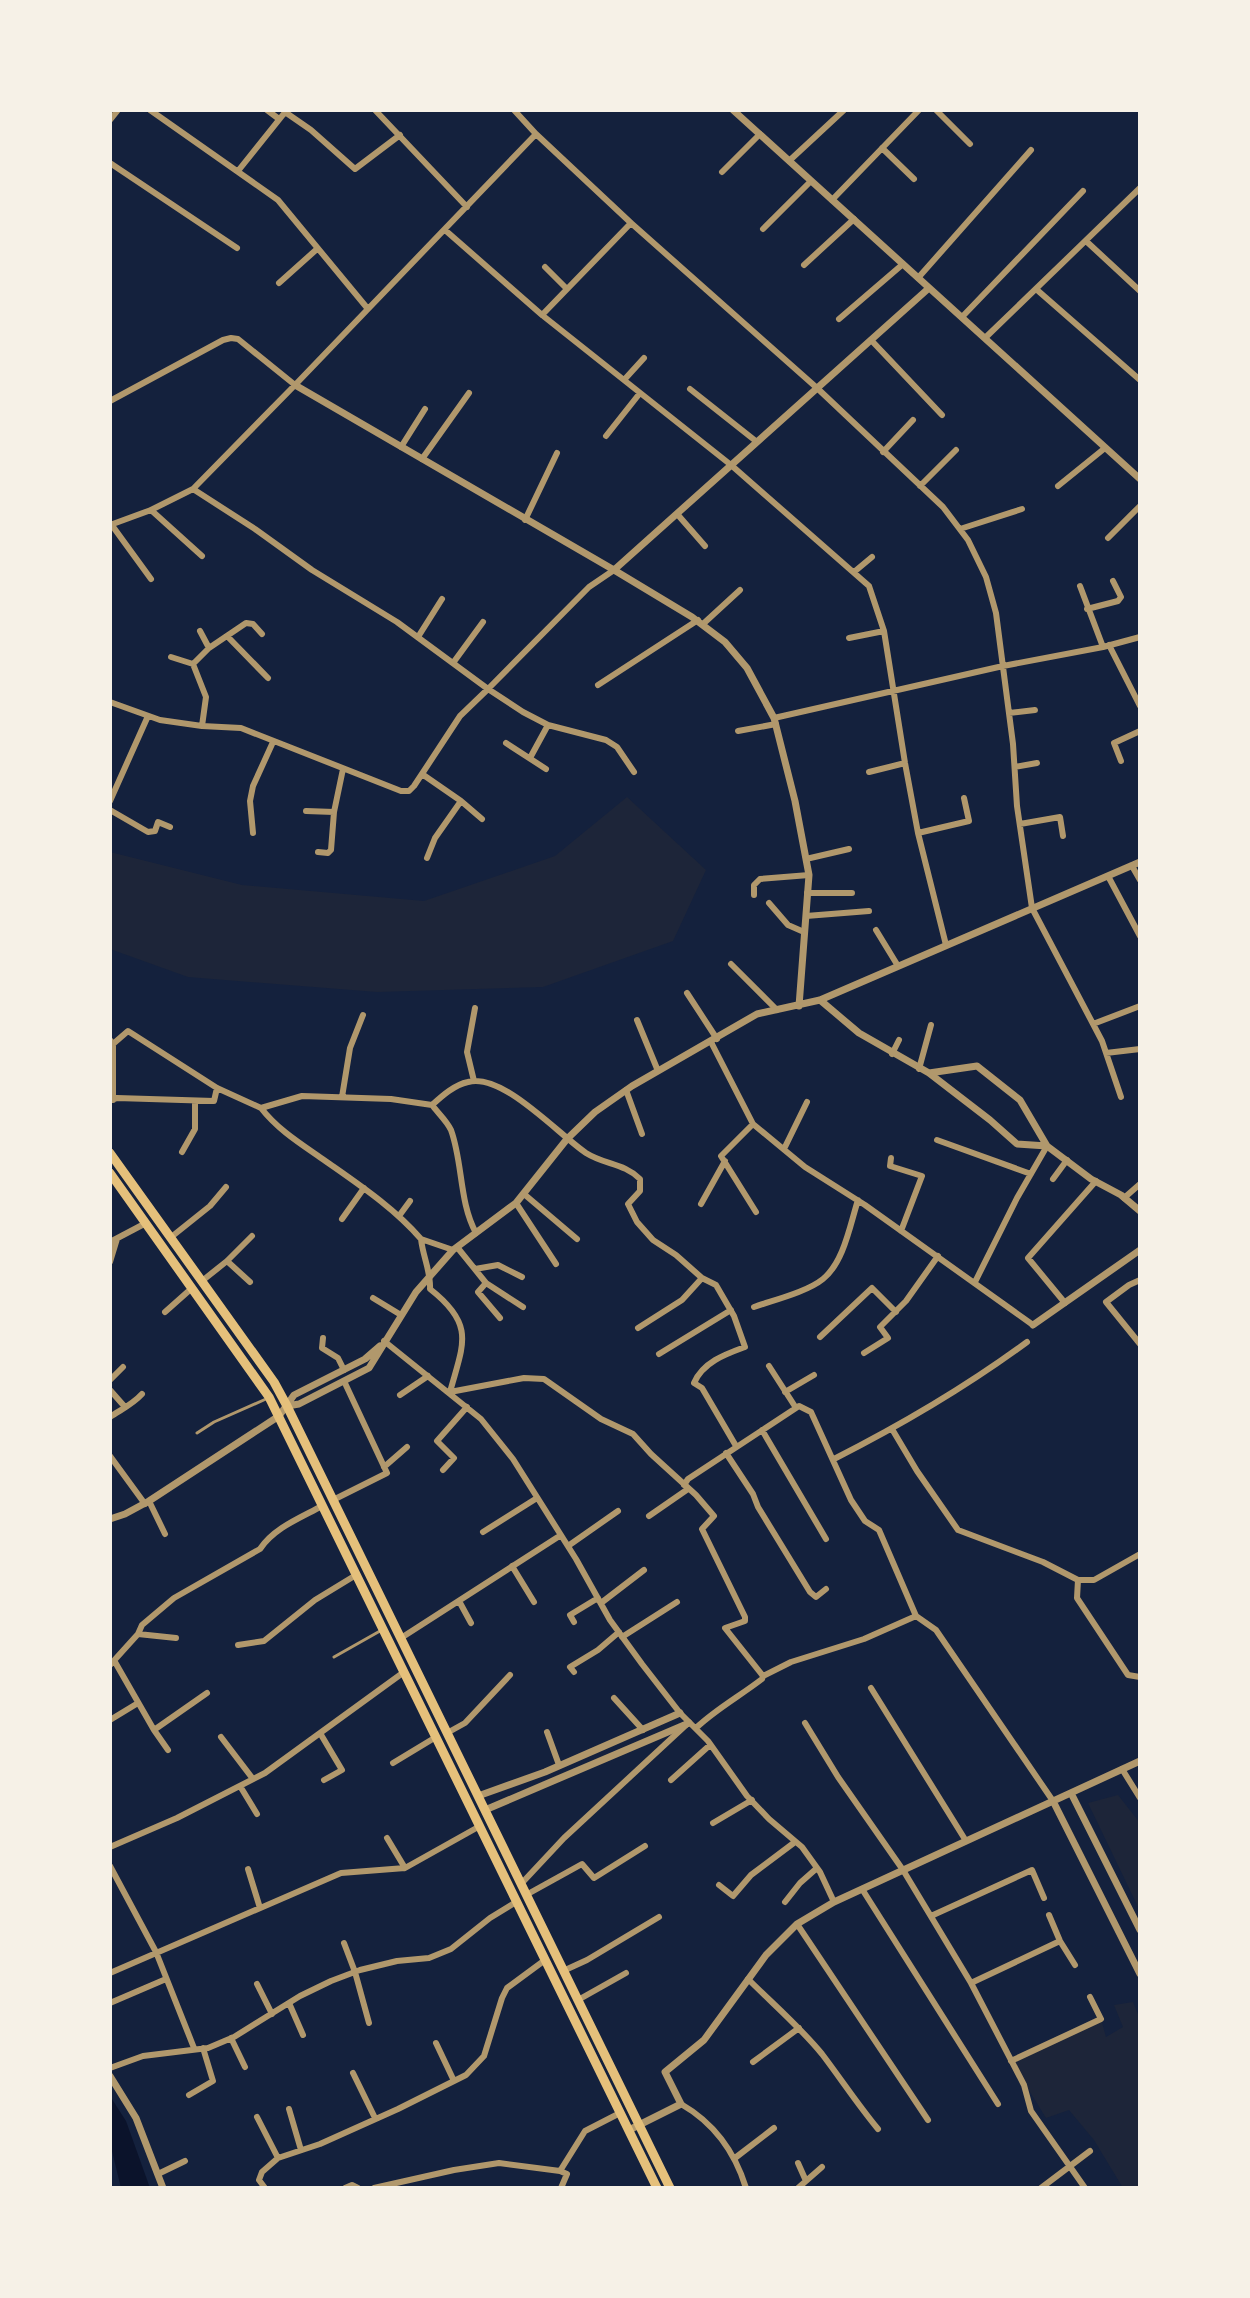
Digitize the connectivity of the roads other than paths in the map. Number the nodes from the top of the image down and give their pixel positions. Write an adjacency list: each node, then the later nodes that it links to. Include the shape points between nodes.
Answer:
1 (118, 110): 12 (street)
2 (150, 110): 21 (street)
3 (267, 110): 11 (street)
4 (375, 110): 15 (street)
5 (514, 110): 13 (street)
6 (733, 110): 14 (street)
7 (844, 110): 19 (street)
8 (919, 110): 17 (street)
9 (936, 110): 16 (street)
10 (286, 111): 11 (street); 15 (street, via 355,169)
11 (279, 119): 21 (street)
12 (110, 120)
13 (536, 134): 28 (street); 30 (street)
14 (760, 134): 19 (street); 22 (street)
15 (400, 135): 28 (street)
16 (970, 144)
17 (882, 148): 23 (street); 27 (street)
18 (1031, 150): 39 (street)
19 (789, 161): 24 (street)
20 (110, 163): 34 (street)
21 (238, 171): 35 (street, via 278,200)
22 (722, 172)
23 (914, 179)
24 (811, 181): 27 (street); 31 (street)
25 (1083, 191): 47 (street)
26 (1138, 194): 33 (street)
27 (832, 200): 29 (street)
28 (467, 207): 32 (street)
29 (854, 219): 36 (street); 37 (street)
30 (631, 223): 42 (street); 55 (street)
31 (763, 229)
32 (445, 230): 45 (street); 46 (street)
33 (1086, 241): 43 (street); 44 (street)
34 (237, 248)
35 (317, 249): 40 (street); 45 (street)
36 (903, 264): 39 (street); 48 (street)
37 (804, 265)
38 (545, 267): 42 (street)
39 (918, 278): 41 (street)
40 (279, 283)
41 (929, 288): 47 (street); 50 (street)
42 (567, 289): 46 (street)
43 (1036, 289): 49 (street); 53 (street)
44 (1140, 291)
45 (368, 309): 54 (street)
46 (542, 315): 52 (street)
47 (962, 317): 49 (street)
48 (839, 319)
49 (985, 338): 66 (street)
50 (871, 340): 55 (street); 61 (street)
51 (644, 358): 52 (street)
52 (624, 380): 58 (street)
53 (1140, 380)
54 (295, 385): 59 (street, via 231,338); 65 (street); 77 (street)
55 (817, 388): 64 (street); 68 (street)
56 (690, 389): 64 (street)
57 (469, 393): 70 (street)
58 (640, 393): 63 (street); 72 (street)
59 (110, 401)
60 (425, 409): 65 (street)
61 (942, 415)
62 (913, 420): 68 (street)
63 (606, 436)
64 (757, 442): 72 (street)
65 (401, 447): 70 (street)
66 (1105, 448): 73 (street); 76 (street)
67 (956, 450): 75 (street)
68 (883, 452): 75 (street)
69 (557, 453): 82 (street)
70 (422, 459): 82 (street)
71 (1140, 464): 73 (street)
72 (731, 465): 81 (street); 90 (street)
73 (1132, 471): 74 (street)
74 (1140, 479)
75 (920, 486): 84 (street)
76 (1058, 486)
77 (193, 489): 80 (street); 103 (street)
78 (1140, 506): 85 (street)
79 (1022, 509): 84 (street)
80 (151, 510): 83 (street); 87 (street)
81 (678, 515): 86 (street); 89 (street)
82 (525, 520): 89 (street)
83 (110, 524): 91 (street)
84 (960, 529): 111 (street, via 986,577)
85 (1108, 538)
86 (705, 546)
87 (202, 556)
88 (872, 557): 90 (street)
89 (614, 570): 98 (street); 114 (street, via 589,587)
90 (854, 572): 100 (street, via 869,586)
91 (151, 579)
92 (1113, 581): 96 (street, via 1118,601)
93 (1080, 586): 96 (street)
94 (740, 590): 98 (street)
95 (442, 599): 103 (street)
96 (1087, 609): 106 (street)
97 (483, 622): 109 (street)
98 (701, 622): 113 (street); 121 (street, via 747,668)
99 (200, 631): 107 (street)
100 (884, 631): 105 (street); 115 (street)
101 (262, 634): 102 (street, via 250,623)
102 (228, 637): 107 (street); 112 (street)
103 (418, 637): 109 (street)
104 (1140, 637): 106 (street)
105 (849, 638)
106 (1106, 646): 111 (street); 117 (street)
107 (209, 648): 110 (street)
108 (171, 657): 110 (street)
109 (453, 663): 114 (street)
110 (193, 664): 123 (street, via 206,697)
111 (1003, 666): 115 (street); 119 (street)
112 (268, 678)
113 (598, 685)
114 (488, 689): 122 (street); 137 (street, via 460,716)
115 (894, 690): 121 (street); 130 (street)
116 (110, 702): 120 (street)
117 (1140, 706)
118 (1035, 710): 119 (street)
119 (1009, 713): 132 (street)
120 (148, 716): 123 (street); 138 (street)
121 (775, 721): 124 (street); 154 (street)
122 (548, 725): 128 (street); 135 (street, via 606,740)
123 (202, 726): 126 (street, via 241,728)
124 (738, 731)
125 (1140, 731): 129 (street, via 1114,743)
126 (273, 742): 133 (street); 148 (street, via 253,786)
127 (506, 743): 128 (street)
128 (530, 758): 134 (street)
129 (1121, 761)
130 (905, 763): 136 (street); 149 (street)
131 (1037, 763): 132 (street)
132 (1015, 767): 146 (street)
133 (343, 769): 137 (street, via 401,791 409,791); 144 (street)
134 (546, 769)
135 (634, 772)
136 (869, 772)
137 (422, 774): 141 (street)
138 (112, 791): 140 (street)
139 (964, 798): 149 (street, via 969,821)
140 (110, 801)
141 (461, 801): 145 (street); 153 (street)
142 (110, 810): 147 (street, via 148,832 155,831 158,822)
143 (306, 811): 144 (street)
144 (334, 812): 152 (street, via 331,850)
145 (482, 819)
146 (1020, 824): 150 (street, via 1060,817); 163 (street)
147 (170, 827)
148 (253, 833)
149 (918, 833): 169 (street)
150 (1063, 836)
151 (849, 849): 154 (street)
152 (318, 852)
153 (427, 858)
154 (806, 859): 156 (street)
155 (1136, 864): 157 (street); 158 (street)
156 (809, 875): 159 (street); 161 (street, via 760,879)
157 (1108, 876): 163 (street); 168 (street)
158 (1140, 880)
159 (807, 893): 160 (street); 165 (street)
160 (852, 893)
161 (754, 895)
162 (769, 903): 167 (street, via 788,925)
163 (1032, 908): 169 (street); 180 (street)
164 (869, 911): 165 (street)
165 (806, 916): 167 (street)
166 (876, 930): 171 (street)
167 (804, 932): 174 (street)
168 (1140, 936)
169 (946, 945): 171 (street)
170 (731, 964): 177 (street)
171 (898, 966): 173 (street)
172 (687, 993): 183 (street)
173 (820, 1000): 174 (street); 187 (street)
174 (799, 1006): 177 (street)
175 (1140, 1006): 180 (street)
176 (475, 1008): 191 (street, via 467,1052)
177 (777, 1010): 183 (street, via 757,1014)
178 (363, 1015): 194 (street, via 350,1048)
179 (637, 1020): 189 (street)
180 (1093, 1024): 186 (street)
181 (931, 1025): 188 (street)
182 (899, 1040): 187 (street)
183 (714, 1041): 189 (street); 201 (street)
184 (112, 1042): 192 (street, via 128,1031); 196 (street)
185 (1140, 1049): 186 (street)
186 (1106, 1053): 195 (street)
187 (892, 1054): 188 (street)
188 (919, 1069): 190 (street)
189 (658, 1071): 193 (street)
190 (929, 1073): 205 (street, via 1017,1144); 205 (street, via 977,1066 1020,1100)
191 (474, 1081): 199 (street, via 450,1090); 203 (street, via 499,1087)
192 (217, 1088): 197 (street, via 214,1101); 200 (street)
193 (626, 1090): 202 (street); 203 (street)
194 (342, 1097): 199 (street); 200 (street, via 302,1096)
195 (1121, 1097)
196 (111, 1100): 197 (street)
197 (195, 1101): 207 (street, via 195,1129)
198 (807, 1102): 206 (street)
199 (432, 1105): 231 (street, via 450,1127 468,1219)
200 (261, 1108): 218 (street, via 286,1134)
201 (753, 1124): 206 (street); 211 (street, via 721,1156)
202 (642, 1134)
203 (567, 1139): 219 (street); 246 (street, via 608,1164 629,1168 640,1179 640,1191 628,1204 637,1222)
204 (937, 1140): 212 (street)
205 (1047, 1146): 210 (street); 212 (street)
206 (784, 1149): 221 (street)
207 (182, 1152)
208 (110, 1153): 233 (main road)
209 (891, 1158): 230 (street, via 890,1166 922,1176)
210 (1067, 1160): 213 (street); 215 (street)
211 (725, 1161): 224 (street); 226 (street)
212 (1031, 1174): 250 (street)
213 (1053, 1179)
214 (112, 1180): 229 (main road)
215 (1096, 1181): 220 (street); 254 (street, via 1028,1258)
216 (1140, 1184): 220 (street)
217 (226, 1187): 233 (street)
218 (364, 1188): 227 (street); 228 (street)
219 (524, 1194): 223 (street); 235 (street)
220 (1124, 1198): 225 (street)
221 (858, 1200): 230 (street); 256 (street, via 834,1267 824,1279)
222 (410, 1201): 227 (street)
223 (516, 1203): 231 (street); 242 (street)
224 (701, 1204)
225 (1140, 1211)
226 (756, 1212)
227 (399, 1216): 234 (street)
228 (342, 1219)
229 (146, 1223): 236 (street); 252 (main road)
230 (901, 1231): 239 (street)
231 (476, 1233): 237 (street)
232 (252, 1236): 240 (street)
233 (170, 1238): 248 (main road)
234 (421, 1239): 237 (street); 244 (street)
235 (577, 1239)
236 (114, 1240): 241 (street)
237 (455, 1249): 243 (street); 244 (street)
238 (1140, 1250): 254 (street)
239 (938, 1256): 250 (street); 259 (street)
240 (227, 1261): 248 (street); 249 (street)
241 (110, 1262)
242 (556, 1264)
243 (475, 1269): 245 (street, via 498,1265); 251 (street)
244 (431, 1276): 260 (street); 279 (street, via 430,1289 457,1316 462,1329 461,1358)
245 (522, 1277)
246 (702, 1278): 257 (street, via 716,1285); 263 (street, via 682,1300)
247 (1140, 1280): 268 (street, via 1106,1302)
248 (202, 1281): 284 (main road)
249 (250, 1282)
250 (975, 1282): 262 (street)
251 (486, 1283): 255 (street); 261 (street, via 478,1292)
252 (192, 1288): 258 (street); 283 (main road)
253 (373, 1298): 260 (street)
254 (1065, 1303): 262 (street)
255 (523, 1307)
256 (754, 1307)
257 (731, 1310): 270 (street); 293 (street, via 745,1347 710,1364 694,1383)
258 (165, 1312)
259 (896, 1312): 264 (street, via 872,1288); 269 (street, via 880,1327 888,1338)
260 (401, 1315): 266 (street)
261 (500, 1318)
262 (1033, 1325)
263 (638, 1328)
264 (820, 1337)
265 (323, 1338): 273 (street, via 322,1348 338,1358)
266 (384, 1341): 273 (street); 275 (street); 277 (street, via 369,1368)
267 (1027, 1342): 290 (street)
268 (1140, 1344)
269 (864, 1353)
270 (659, 1354)
271 (769, 1366): 280 (street)
272 (123, 1367): 276 (street)
273 (344, 1370): 284 (street, via 294,1395)
274 (814, 1375): 280 (street)
275 (428, 1376): 279 (street); 282 (street)
276 (110, 1380)
277 (344, 1381): 284 (street); 298 (street)
278 (110, 1390): 285 (street)
279 (450, 1392): 286 (street); 300 (street, via 544,1379 601,1419 633,1434)
280 (785, 1392): 287 (street)
281 (142, 1394): 285 (street)
282 (400, 1395)
283 (269, 1397): 288 (main road); 292 (lane)
284 (287, 1406): 288 (street); 302 (main road)
285 (125, 1407): 289 (street)
286 (467, 1407): 299 (street, via 437,1441 454,1458); 301 (street, via 513,1459)
287 (796, 1408): 291 (street); 297 (street, via 811,1412)
288 (279, 1416): 303 (street); 304 (main road)
289 (110, 1417)
290 (892, 1429): 297 (street); 317 (street, via 958,1530)
291 (762, 1430): 293 (street); 311 (street)
292 (197, 1433)
293 (736, 1446): 295 (street)
294 (407, 1447): 298 (street)
295 (726, 1453): 300 (street, via 688,1479); 318 (street, via 810,1592 816,1597)
296 (110, 1456): 303 (street)
297 (834, 1459): 323 (street, via 851,1500 865,1521 879,1530)
298 (384, 1467): 302 (street, via 387,1473)
299 (443, 1470)
300 (686, 1487): 306 (street); 337 (street, via 714,1516 702,1529 745,1617 725,1628)
301 (537, 1498): 308 (street); 310 (street)
302 (333, 1500): 330 (main road)
303 (147, 1502): 307 (street); 309 (street)
304 (322, 1506): 316 (main road); 327 (street, via 174,1598)
305 (618, 1511): 312 (street)
306 (649, 1516)
307 (110, 1519)
308 (483, 1532)
309 (165, 1534)
310 (561, 1535): 312 (street); 314 (street)
311 (826, 1539)
312 (568, 1546): 320 (street)
313 (1140, 1554): 317 (street, via 1094,1580)
314 (512, 1566): 319 (street); 321 (street)
315 (644, 1570): 320 (street)
316 (356, 1575): 326 (main road); 331 (street, via 264,1641)
317 (1078, 1580): 338 (street, via 1077,1598 1128,1675)
318 (826, 1589)
319 (459, 1601): 325 (street); 330 (street)
320 (600, 1601): 324 (street, via 570,1615); 328 (street)
321 (534, 1602)
322 (677, 1602): 328 (street)
323 (916, 1616): 337 (street); 372 (street, via 936,1630)
324 (574, 1622)
325 (471, 1623)
326 (383, 1629): 332 (lane); 334 (main road)
327 (138, 1634): 329 (street); 333 (street)
328 (621, 1634): 335 (street, via 570,1667); 343 (street)
329 (176, 1638)
330 (401, 1638): 351 (main road)
331 (238, 1645)
332 (334, 1657)
333 (112, 1663): 342 (street)
334 (404, 1672): 350 (street); 353 (main road)
335 (574, 1672)
336 (510, 1675): 351 (street, via 465,1723)
337 (763, 1676): 346 (street)
338 (1140, 1677)
339 (871, 1688): 379 (street)
340 (207, 1693): 347 (street)
341 (614, 1698): 348 (street)
342 (138, 1703): 344 (street); 347 (street)
343 (680, 1713): 346 (street); 348 (street)
344 (110, 1720)
345 (805, 1723): 387 (street)
346 (692, 1725): 354 (street); 357 (street); 388 (street, via 564,1838)
347 (154, 1730): 355 (street)
348 (643, 1730): 356 (street)
349 (547, 1732): 360 (street)
350 (320, 1733): 363 (street); 364 (street, via 342,1770)
351 (447, 1733): 369 (main road)
352 (221, 1737): 363 (street)
353 (436, 1737): 359 (street); 375 (main road)
354 (710, 1745): 365 (street); 371 (street)
355 (168, 1750)
356 (598, 1750): 357 (street); 360 (street)
357 (604, 1758): 366 (street)
358 (1140, 1761): 361 (street)
359 (393, 1763)
360 (559, 1765): 362 (street)
361 (1122, 1769): 368 (street); 370 (street)
362 (545, 1772): 366 (street); 369 (street)
363 (253, 1779): 367 (street)
364 (324, 1780)
365 (671, 1780)
366 (550, 1781): 373 (street)
367 (240, 1786): 374 (street); 382 (street)
368 (1071, 1793): 372 (street); 401 (street)
369 (478, 1796): 373 (main road)
370 (1140, 1798)
371 (752, 1800): 376 (street); 380 (street)
372 (1053, 1801): 379 (street); 411 (street)
373 (485, 1810): 375 (main road); 388 (main road)
374 (257, 1814)
375 (474, 1815): 377 (main road)
376 (713, 1823)
377 (480, 1826): 384 (street); 393 (main road)
378 (387, 1838): 384 (street)
379 (966, 1841): 387 (street)
380 (795, 1842): 385 (street); 389 (street, via 751,1875 733,1896)
381 (645, 1846): 391 (street, via 594,1878 582,1864)
382 (110, 1847)
383 (110, 1866): 404 (street)
384 (405, 1868): 396 (street, via 341,1873)
385 (817, 1868): 394 (street); 395 (street)
386 (248, 1869): 396 (street)
387 (903, 1870): 390 (street); 398 (street)
388 (521, 1884): 391 (main road)
389 (719, 1885)
390 (862, 1889): 395 (street); 437 (street)
391 (526, 1895): 407 (main road)
392 (1044, 1898): 398 (street, via 1032,1870)
393 (516, 1902): 405 (main road); 408 (street, via 451,1949)
394 (785, 1902)
395 (834, 1902): 400 (street)
396 (260, 1908): 404 (street)
397 (1049, 1915): 402 (street)
398 (931, 1916): 414 (street)
399 (659, 1917): 407 (street)
400 (797, 1924): 413 (street); 443 (street)
401 (1140, 1930)
402 (1060, 1941): 406 (street); 414 (street)
403 (344, 1943): 408 (street)
404 (156, 1952): 409 (street); 412 (street)
405 (545, 1960): 434 (street, via 507,1988 484,2056); 440 (main road)
406 (1075, 1965)
407 (563, 1971): 417 (main road)
408 (355, 1972): 419 (street); 421 (street)
409 (110, 1973)
410 (626, 1973): 417 (street)
411 (1140, 1974)
412 (166, 1979): 418 (street); 426 (street)
413 (748, 1979): 422 (street); 436 (street, via 704,2040 665,2072)
414 (971, 1983): 428 (street)
415 (257, 1984): 420 (street)
416 (1090, 1997): 428 (street, via 1101,2019)
417 (578, 2000): 438 (main road)
418 (110, 2003)
419 (289, 2003): 420 (street); 423 (street)
420 (272, 2014): 424 (street)
421 (369, 2023)
422 (799, 2028): 429 (street); 446 (street)
423 (303, 2035)
424 (231, 2038): 427 (street); 430 (street)
425 (436, 2043): 434 (street)
426 (194, 2048): 427 (street); 431 (street, via 143,2056)
427 (203, 2048): 435 (street, via 213,2081)
428 (1011, 2061): 454 (street, via 1031,2111)
429 (753, 2062)
430 (245, 2067)
431 (110, 2068)
432 (353, 2073): 442 (street)
433 (110, 2076): 457 (street, via 136,2118)
434 (454, 2081): 442 (street)
435 (189, 2095)
436 (681, 2104): 444 (street); 451 (street, via 697,2113)
437 (998, 2104)
438 (630, 2108): 440 (main road); 444 (main road)
439 (289, 2109): 448 (street)
440 (620, 2113): 447 (main road); 456 (street, via 585,2131)
441 (257, 2117): 450 (street)
442 (375, 2118): 448 (street)
443 (928, 2120)
444 (639, 2125): 447 (street); 467 (main road)
445 (774, 2128): 451 (street)
446 (878, 2129)
447 (629, 2130): 466 (main road)
448 (301, 2150): 450 (street)
449 (1090, 2151): 454 (street)
450 (278, 2158): 461 (street, via 262,2172 259,2180)
451 (735, 2158): 468 (street)
452 (185, 2161): 457 (street)
453 (798, 2163): 458 (street)
454 (1069, 2166): 459 (street); 470 (street)
455 (822, 2167): 458 (street)
456 (560, 2171): 464 (street, via 499,2163); 465 (street, via 567,2174)
457 (158, 2174): 460 (street)
458 (806, 2181): 469 (street)
459 (1042, 2187)
460 (163, 2188)
461 (265, 2188)
462 (345, 2188): 463 (street)
463 (358, 2188)
464 (374, 2188)
465 (561, 2188)
466 (657, 2188)
467 (670, 2188)
468 (746, 2188)
469 (798, 2188)
470 (1085, 2188)

